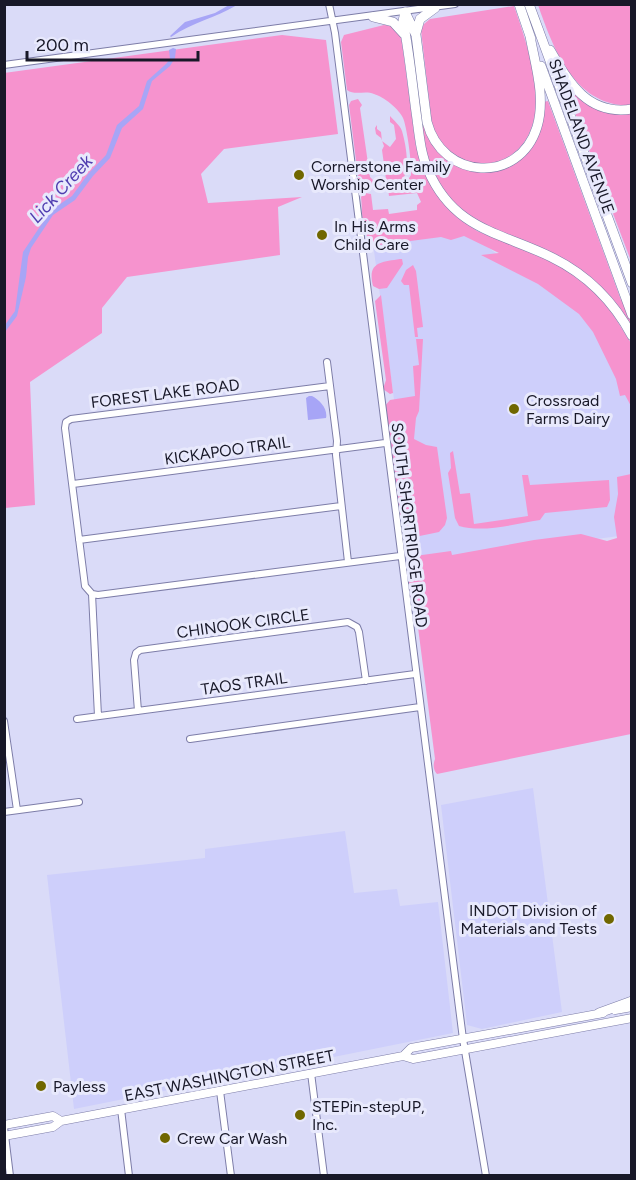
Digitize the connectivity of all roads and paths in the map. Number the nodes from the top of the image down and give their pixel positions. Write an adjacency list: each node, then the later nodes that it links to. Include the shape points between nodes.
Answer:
1 (329, 4): 7 (street, SOUTH SHORTRIDGE ROAD)
2 (455, 4): 3 (street)
3 (435, 8): 5 (street); 9 (highway, via 420,20)
4 (525, 9): 8 (highway); 10 (highway)
5 (405, 12): 6 (street); 9 (highway, via 403,21)
6 (374, 16): 7 (street); 9 (highway, via 395,23)
7 (332, 21): 11 (street); 18 (street, SOUTH SHORTRIDGE ROAD)
8 (536, 25): 12 (highway, via 563,74 581,95 607,108); 13 (highway, SHADELAND AVENUE)
9 (411, 36): 10 (highway, via 431,135 452,159 480,169 515,158 536,129 539,86); 15 (highway, via 421,150 441,193 456,211 479,228 550,256 575,271 611,305)
10 (530, 36): 14 (highway, SHADELAND AVENUE)
11 (4, 65)
12 (632, 109)
13 (632, 283)
14 (632, 315)
15 (632, 336)
16 (327, 362): 17 (street)
17 (330, 386): 19 (street); 20 (street, FOREST LAKE ROAD, via 70,419 65,429)
18 (386, 442): 19 (street, KICKAPOO TRAIL); 23 (street, SOUTH SHORTRIDGE ROAD)
19 (337, 449): 20 (street, KICKAPOO TRAIL); 21 (street)
20 (73, 484): 22 (street)
21 (341, 506): 22 (street); 24 (street)
22 (80, 540): 25 (street, via 85,586)
23 (400, 556): 24 (street); 26 (street, SOUTH SHORTRIDGE ROAD)
24 (348, 562): 25 (street)
25 (92, 594): 30 (street)
26 (415, 674): 27 (street, TAOS TRAIL); 28 (street, SOUTH SHORTRIDGE ROAD)
27 (366, 681): 29 (street, TAOS TRAIL); 29 (street, CHINOOK CIRCLE, via 359,632 348,622 140,650 134,660)
28 (420, 707): 33 (street); 41 (street, SOUTH SHORTRIDGE ROAD)
29 (138, 711): 30 (street, TAOS TRAIL)
30 (98, 716): 31 (street, TAOS TRAIL)
31 (77, 719)
32 (4, 721): 35 (street)
33 (190, 739)
34 (79, 802): 35 (street)
35 (17, 810): 36 (street)
36 (4, 812)
37 (632, 1001): 39 (highway)
38 (632, 1007): 39 (main road, EAST WASHINGTON STREET)
39 (599, 1013): 41 (main road, EAST WASHINGTON STREET)
40 (629, 1019): 42 (main road, EAST WASHINGTON STREET)
41 (463, 1039): 42 (street, SOUTH SHORTRIDGE ROAD); 43 (main road, EAST WASHINGTON STREET, via 411,1048)
42 (465, 1049): 43 (main road, EAST WASHINGTON STREET, via 413,1059); 52 (street, SOUTH SHORTRIDGE ROAD)
43 (403, 1056): 44 (main road, EAST WASHINGTON STREET)
44 (311, 1073): 45 (main road, EAST WASHINGTON STREET); 51 (street)
45 (220, 1091): 46 (main road, EAST WASHINGTON STREET); 50 (street)
46 (121, 1109): 47 (main road, EAST WASHINGTON STREET, via 61,1121 53,1127); 49 (street)
47 (5, 1131): 48 (street)
48 (10, 1176)
49 (129, 1176)
50 (231, 1176)
51 (324, 1176)
52 (486, 1176)

